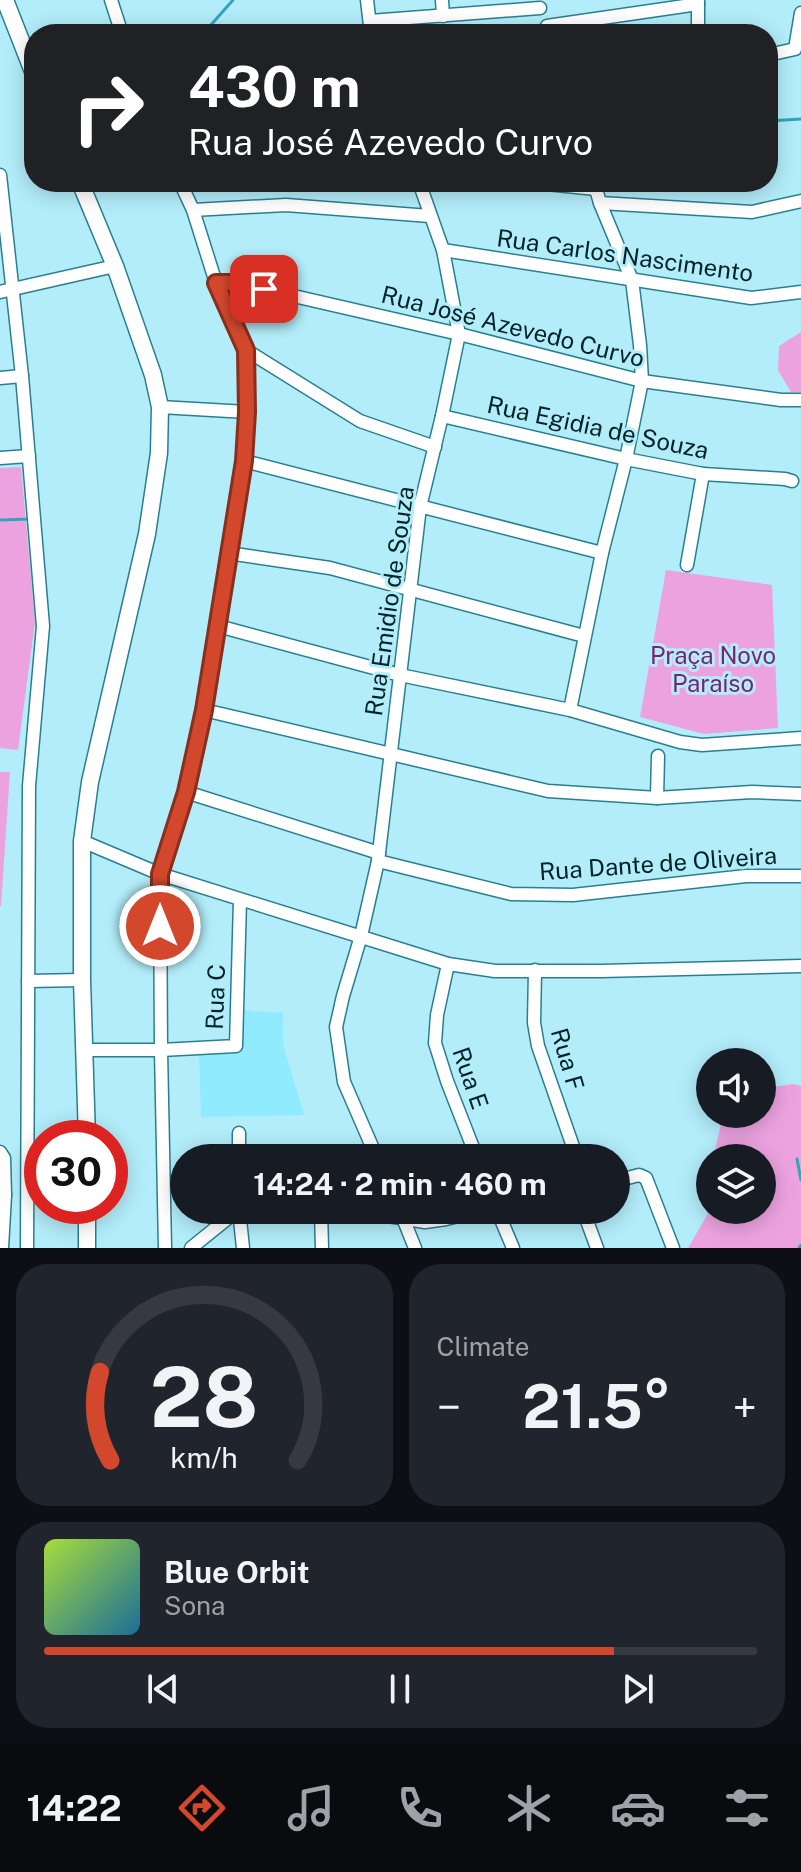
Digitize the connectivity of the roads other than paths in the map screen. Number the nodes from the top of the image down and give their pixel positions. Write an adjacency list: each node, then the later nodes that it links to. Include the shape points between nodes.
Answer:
1 (5, 0): 15 (main road)
2 (111, 0): 9 (street)
3 (367, 0): 10 (street)
4 (442, 0): 8 (street)
5 (698, 2): 13 (street); 14 (street)
6 (539, 4): 8 (street); 12 (street)
7 (801, 13): 16 (street, via 795,49)
8 (443, 16): 11 (street)
9 (119, 24)
10 (370, 24)
11 (394, 24)
12 (546, 24)
13 (580, 24)
14 (698, 24)
15 (24, 48)
16 (778, 53)
17 (0, 175): 25 (street)
18 (84, 192): 28 (main road)
19 (185, 192): 24 (street)
20 (422, 192): 26 (street, Rua Emidio de Souza)
21 (597, 192): 23 (street)
22 (801, 201): 23 (street, via 752,212)
23 (600, 203): 29 (street)
24 (193, 210): 26 (street, via 286,205); 30 (street)
25 (3, 216): 31 (street)
26 (430, 216): 27 (street, Rua Emidio de Souza)
27 (443, 250): 29 (street, Rua Carlos Nascimento); 33 (street, Rua Emidio de Souza)
28 (115, 266): 31 (street); 39 (main road)
29 (632, 280): 32 (street, Rua Carlos Nascimento, via 751,298); 37 (street)
30 (216, 283): 33 (street, Rua José Azevedo Curvo, via 237,283); 34 (street)
31 (7, 291): 35 (street)
32 (801, 292)
33 (459, 334): 37 (street, Rua José Azevedo Curvo); 41 (street, Rua Emidio de Souza)
34 (246, 350): 40 (street); 42 (street, via 360,421)
35 (22, 376): 36 (street); 43 (street)
36 (0, 378)
37 (642, 381): 38 (street, Rua José Azevedo Curvo); 45 (street)
38 (801, 400)
39 (160, 407): 40 (street); 65 (main road, via 147,534 90,782)
40 (247, 412): 46 (street)
41 (442, 416): 42 (street, Rua Emidio de Souza); 45 (street, Rua Egidia de Souza)
42 (435, 447): 49 (street, Rua Emidio de Souza)
43 (29, 456): 44 (street); 75 (street, via 43,626 29,786)
44 (0, 458)
45 (626, 459): 47 (street, Rua Egidia de Souza); 51 (street)
46 (244, 461): 49 (street); 50 (street)
47 (703, 474): 48 (street, Rua Egidia de Souza); 52 (street)
48 (792, 481)
49 (420, 507): 51 (street); 53 (street, Rua Emidio de Souza)
50 (228, 553): 53 (street, via 330,568); 54 (street)
51 (602, 553): 55 (street)
52 (687, 565)
53 (410, 589): 55 (street); 56 (street, Rua Emidio de Souza)
54 (218, 626): 56 (street); 57 (street)
55 (584, 636): 58 (street)
56 (400, 675): 58 (street); 60 (street, Rua Emidio de Souza)
57 (204, 710): 60 (street); 62 (street)
58 (570, 710): 59 (street, via 702,745)
59 (801, 738)
60 (391, 755): 64 (street, via 548,791); 66 (street, Rua Emidio de Souza)
61 (658, 756): 64 (street)
62 (186, 792): 66 (street, Rua Dante de Oliveira); 67 (street)
63 (801, 794): 64 (street)
64 (657, 798)
65 (82, 841): 67 (street); 74 (main road)
66 (379, 857): 68 (street, Rua Dante de Oliveira, via 511,894 573,895 746,876); 70 (street, Rua Emidio de Souza)
67 (160, 874): 69 (street); 77 (street)
68 (801, 876)
69 (240, 900): 70 (street); 77 (street, Rua C, via 236,1046)
70 (361, 936): 71 (street); 81 (street, Rua Emidio de Souza, via 336,1027 344,1082)
71 (448, 964): 73 (street); 82 (street, Rua E, via 435,1043)
72 (801, 966): 73 (street)
73 (535, 970): 83 (street, Rua F, via 538,1046)
74 (82, 980): 75 (street); 76 (main road)
75 (28, 981): 95 (street)
76 (84, 1050): 77 (street); 78 (main road)
77 (161, 1050): 97 (street)
78 (86, 1120)
79 (239, 1133): 80 (street)
80 (239, 1144)
81 (371, 1144)
82 (472, 1144)
83 (572, 1144)
84 (0, 1152): 86 (street)
85 (630, 1177): 104 (street, via 646,1178)
86 (2, 1193): 94 (street)
87 (87, 1224): 96 (main road)
88 (221, 1224): 98 (street)
89 (240, 1224): 99 (street)
90 (321, 1224): 100 (street)
91 (405, 1224): 101 (street)
92 (503, 1224): 102 (street)
93 (588, 1224): 103 (street)
94 (2, 1248)
95 (27, 1248)
96 (87, 1248)
97 (165, 1248)
98 (191, 1248)
99 (243, 1248)
100 (322, 1248)
101 (415, 1248)
102 (513, 1248)
103 (597, 1248)
104 (673, 1248)

